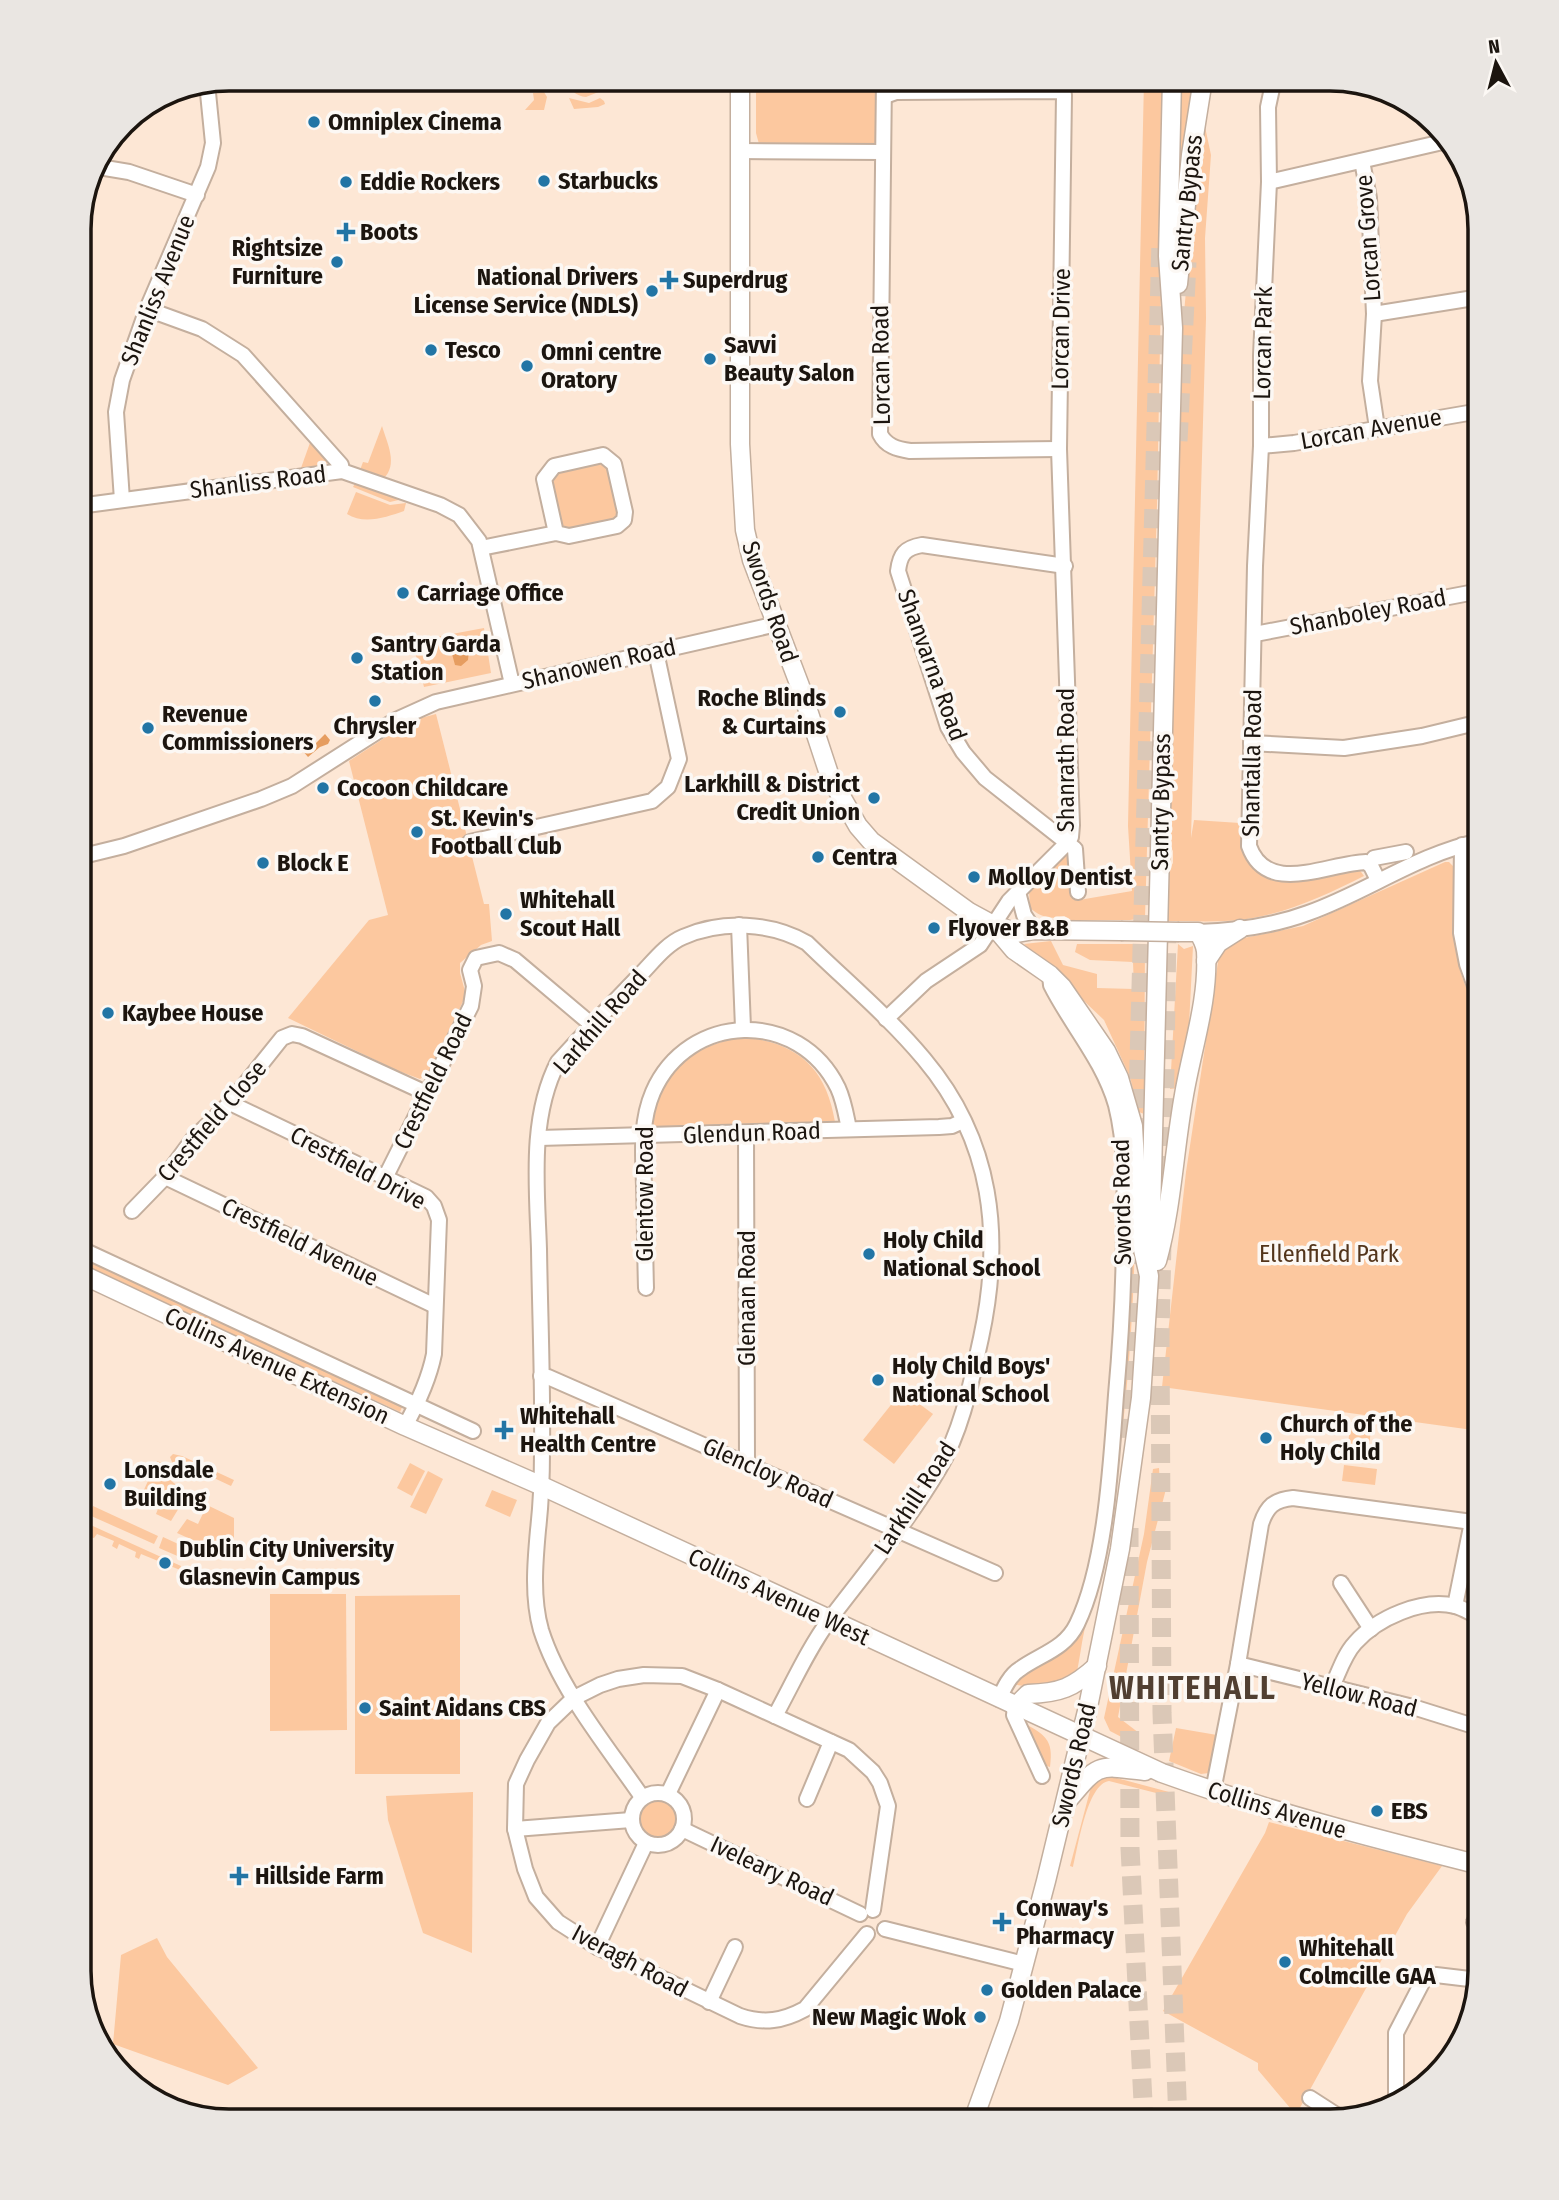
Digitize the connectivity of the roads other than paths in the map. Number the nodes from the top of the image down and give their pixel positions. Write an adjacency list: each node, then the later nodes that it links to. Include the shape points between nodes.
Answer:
1 (740, 91): 11 (main road, Swords Road)
2 (885, 91): 9 (street, Lorcan Road)
3 (924, 91): 9 (street, Lorcan Drive)
4 (1064, 91): 24 (street, Lorcan Drive)
5 (1172, 91): 20 (main road, Santry Bypass, via 1168,256)
6 (1201, 91): 20 (main road, Santry Bypass)
7 (1271, 91): 15 (street, Lorcan Park)
8 (208, 93): 16 (street, Shanliss Avenue, via 213,143)
9 (885, 96): 12 (street, Lorcan Road)
10 (1438, 143): 13 (street)
11 (739, 151): 12 (street); 33 (main road, Swords Road, via 740,444 745,530)
12 (881, 152): 24 (street, Lorcan Road, via 880,434 884,441 909,451)
13 (1362, 161): 15 (street); 19 (street, Lorcan Grove, via 1369,198)
14 (105, 168): 16 (street)
15 (1269, 182): 23 (street, Lorcan Park)
16 (197, 195): 18 (street, Shanliss Avenue)
17 (1468, 299): 19 (street, Lorcan Grove)
18 (147, 309): 25 (street, via 202,329 243,355); 26 (street, Shanliss Avenue, via 117,406)
19 (1374, 314): 22 (street, Lorcan Grove, via 1370,381)
20 (1172, 328): 72 (main road, Santry Bypass)
21 (1468, 413): 22 (street, Lorcan Avenue)
22 (1377, 428): 23 (street, Lorcan Avenue)
23 (1261, 446): 28 (street, Lorcan Park)
24 (1059, 449): 31 (street, Lorcan Drive)
25 (342, 471): 26 (street, Shanliss Road); 30 (street, Shanliss Road, via 459,515)
26 (122, 500): 27 (street, Shanliss Road)
27 (91, 504)
28 (1257, 526): 34 (street, Shantalla Road)
29 (556, 533): 29 (street, via 569,536 617,526 624,520 614,464 603,455 554,466 544,479); 30 (street)
30 (481, 548): 36 (street, Shanliss Road)
31 (1065, 566): 40 (street, Shanrath Road, via 1072,825); 40 (street, Shanvarna Road, via 922,545 904,551 898,571 948,727 963,752 985,778)
32 (1468, 592): 34 (street, Shanboley Road)
33 (777, 624): 35 (street, Shanowen Road); 51 (main road, Swords Road, via 830,777 858,826 887,854)
34 (1255, 634): 38 (street, Shantalla Road)
35 (656, 652): 36 (street, Shanowen Road); 39 (street, via 679,760 668,787 652,801)
36 (512, 684): 43 (street, Shanowen Road, via 416,709 292,786)
37 (1468, 725): 38 (street, via 1344,748)
38 (1251, 743): 47 (street, Shantalla Road, via 1248,837 1256,860 1280,875 1366,862)
39 (470, 842)
40 (1068, 842): 48 (street, Shanrath Road); 49 (street, via 1075,849)
41 (1468, 844): 42 (street)
42 (1462, 845): 44 (street); 56 (street, via 1461,933)
43 (91, 854)
44 (1408, 854): 45 (street); 46 (street); 46 (street)
45 (1374, 858)
46 (1401, 869): 47 (street)
47 (1378, 880): 52 (street, via 1307,914)
48 (1018, 892): 51 (street, Shanrath Road); 53 (street)
49 (1078, 892)
50 (739, 925): 58 (street, Larkhill Road, via 771,929 807,943); 59 (street, Larkhill Road, via 682,937); 60 (street)
51 (993, 925): 53 (main road, via 1017,933); 57 (main road, Swords Road); 58 (street, via 980,946 926,981)
52 (1240, 929): 54 (street); 55 (main road, via 1218,943)
53 (1034, 930): 54 (main road, bridge)
54 (1198, 932): 55 (main road, Swords Road)
55 (1206, 961): 72 (main road, Swords Road, via 1165,1233)
56 (1468, 967)
57 (1052, 983): 72 (main road, Swords Road, via 1062,987 1119,1078 1133,1126 1139,1232); 97 (street, Swords Road, via 1100,1068 1118,1116 1125,1193 1124,1304 1110,1470 1088,1595 1077,1626 1065,1641 1019,1669)
58 (886, 1019): 63 (street, Larkhill Road, via 925,1060)
59 (592, 1025): 61 (street, Crestfield Road, via 515,960 499,953 476,958 470,970 474,986 471,1006); 67 (street, Larkhill Road, via 558,1062 542,1109)
60 (743, 1028): 64 (street, Glentow Road, via 785,1037 813,1055 838,1088); 66 (street, Glentow Road, via 698,1041 673,1060 661,1074 646,1109)
61 (426, 1093): 62 (street, Crestfield Close, via 292,1034 282,1038); 69 (street, Crestfield Road)
62 (230, 1103): 68 (street, Crestfield Close, via 193,1139); 69 (street, Crestfield Drive)
63 (963, 1121): 64 (street, Glendun Road, via 939,1127); 84 (street, Larkhill Road, via 979,1156 990,1209 989,1294 956,1437)
64 (849, 1129): 65 (street, Glendun Road)
65 (746, 1133): 66 (street, Glendun Road); 81 (street, Glenaan Road)
66 (643, 1137): 67 (street, Glendun Road); 74 (street, Glentow Road)
67 (539, 1138): 76 (street, Larkhill Road)
68 (165, 1177): 70 (street, Crestfield Close); 75 (street, Crestfield Avenue)
69 (385, 1178): 75 (street, Crestfield Drive, via 426,1198 439,1220)
70 (132, 1211)
71 (91, 1254): 77 (street, Collins Avenue Extension)
72 (1149, 1276): 93 (main road, Swords Road, via 1135,1456)
73 (91, 1279): 78 (main road, Collins Avenue Extension)
74 (646, 1287)
75 (435, 1306): 77 (street, Crestfield Drive, via 431,1369)
76 (541, 1376): 81 (street, Glencloy Road); 82 (street, Larkhill Road)
77 (417, 1405): 78 (street, Crestfield Drive); 79 (street, Collins Avenue Extension)
78 (405, 1426): 80 (main road, Collins Avenue Extension)
79 (473, 1432)
80 (476, 1457): 82 (main road, Collins Avenue West)
81 (747, 1463): 84 (street, Glencloy Road)
82 (542, 1486): 90 (main road, Collins Avenue West); 96 (street, Larkhill Road, via 535,1552 540,1627 552,1660)
83 (1468, 1523): 92 (street, via 1293,1498 1272,1503 1261,1524)
84 (896, 1531): 86 (street, Glencloy Road); 90 (street, Larkhill Road)
85 (1468, 1555): 88 (street)
86 (995, 1573)
87 (1341, 1583): 91 (street)
88 (1455, 1606): 89 (street); 91 (street, via 1427,1605)
89 (1468, 1612)
90 (829, 1620): 97 (main road, Collins Avenue West); 99 (street)
91 (1371, 1629): 94 (street, via 1348,1653)
92 (1238, 1664): 94 (street, Yellow Road); 105 (street)
93 (1097, 1666): 98 (main road, via 1071,1687 1028,1694); 101 (main road, Swords Road)
94 (1332, 1687): 100 (street, Yellow Road)
95 (718, 1690): 96 (street, Iveragh Road, via 682,1676 644,1675 600,1685); 99 (street, Iveragh Road); 106 (street)
96 (575, 1698): 107 (street, Larkhill Road); 111 (street, Iveragh Road, via 548,1723 516,1784)
97 (999, 1699): 98 (main road, Collins Avenue West)
98 (1016, 1707): 101 (main road, Collins Avenue West); 104 (street, via 1014,1715)
99 (775, 1716): 102 (street, Iveragh Road)
100 (1468, 1724)
101 (1080, 1737): 103 (main road, Collins Avenue); 109 (main road, Swords Road)
102 (831, 1742): 108 (street); 115 (street, Iveragh Road, via 863,1760 880,1783 888,1806)
103 (1162, 1773): 105 (main road, Collins Avenue); 109 (main road, via 1097,1770)
104 (1042, 1776)
105 (1213, 1791): 114 (main road, Collins Avenue)
106 (668, 1794): 107 (street); 112 (street, via 684,1812)
107 (642, 1797): 110 (street)
108 (807, 1799)
109 (1064, 1805): 120 (main road, Swords Road)
110 (631, 1820): 111 (street); 113 (street)
111 (515, 1829): 118 (street, Iveragh Road, via 536,1897 558,1922)
112 (682, 1829): 113 (street, via 671,1842); 115 (street, Iveleary Road)
113 (646, 1843): 118 (street)
114 (1468, 1862)
115 (867, 1912): 116 (street, via 882,1918); 117 (street, Iveragh Road, via 863,1929)
116 (884, 1929): 117 (street, via 878,1935); 120 (street)
117 (867, 1934): 122 (street, Iveragh Road, via 819,1994 792,2016 755,2021)
118 (597, 1947): 122 (street, Iveragh Road)
119 (735, 1947): 122 (street, Iveragh Road)
120 (1024, 1964): 125 (main road, Swords Road)
121 (1468, 1979): 123 (street, via 1436,1975 1424,1979 1396,2033)
122 (709, 2001)
123 (1395, 2093)
124 (1310, 2098): 126 (street)
125 (977, 2109)
126 (1327, 2109)

